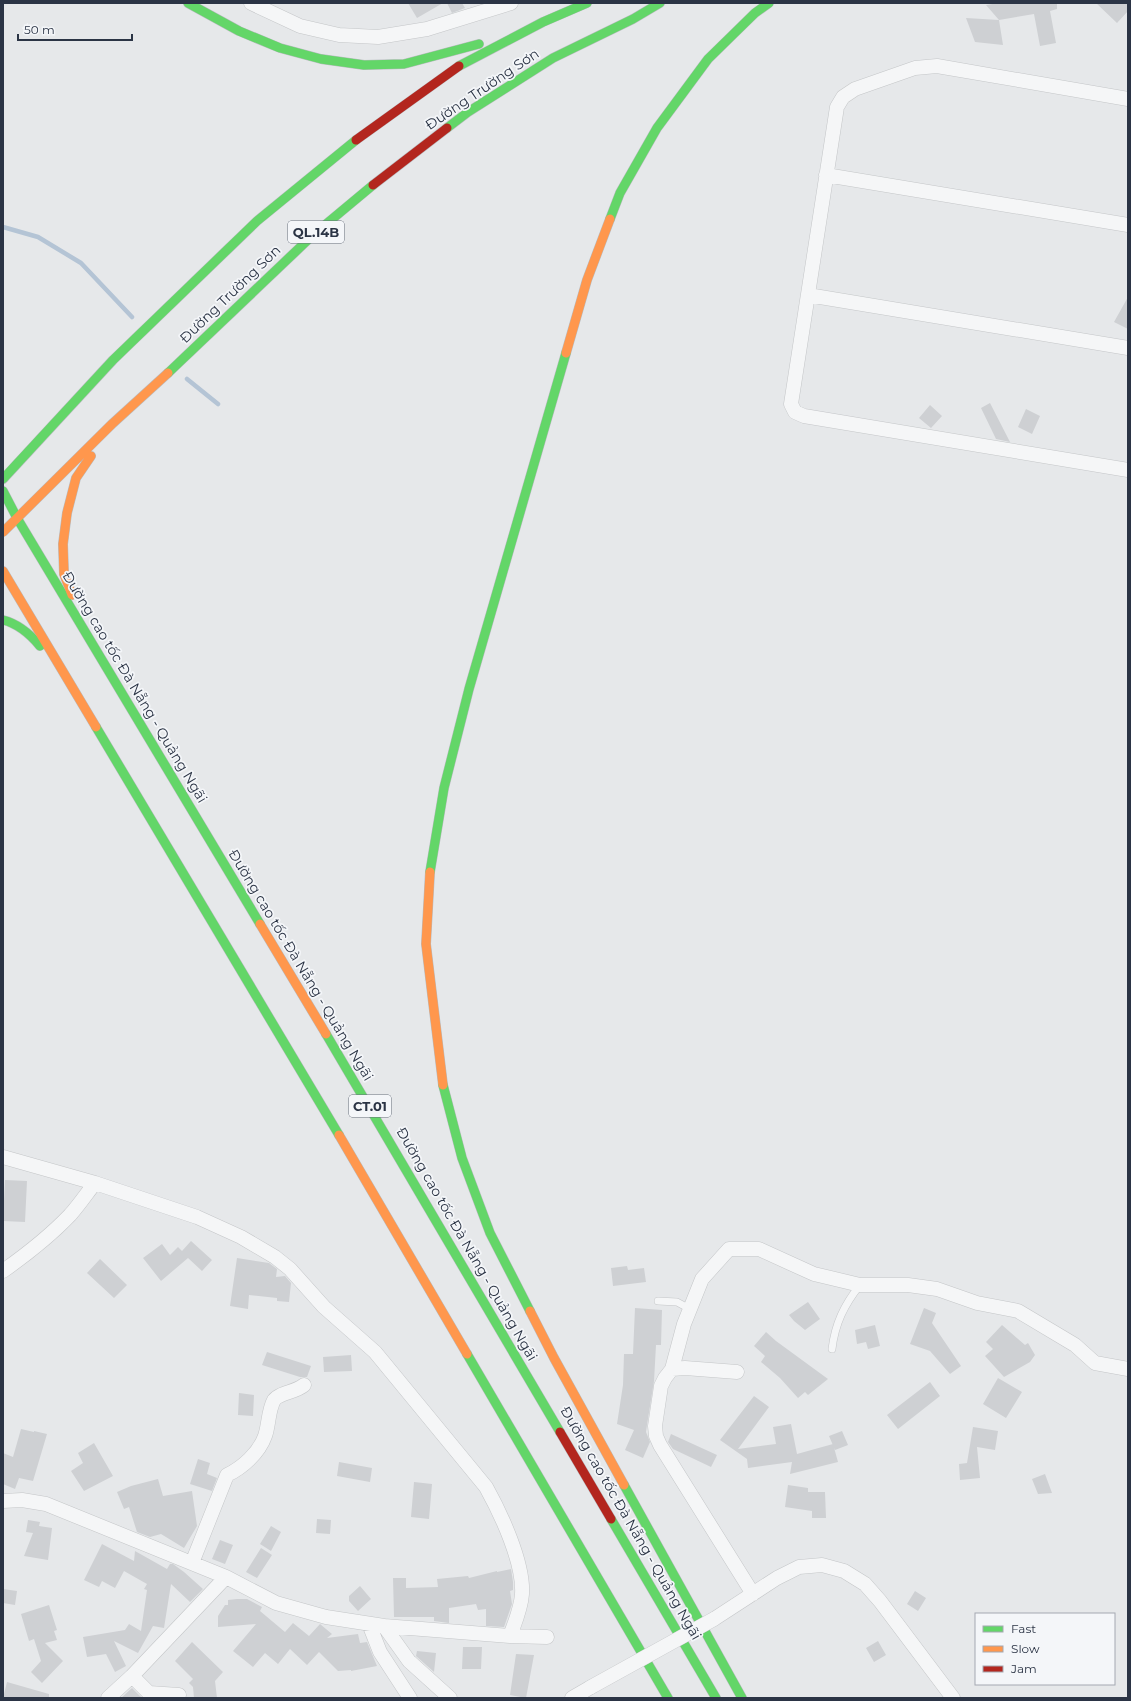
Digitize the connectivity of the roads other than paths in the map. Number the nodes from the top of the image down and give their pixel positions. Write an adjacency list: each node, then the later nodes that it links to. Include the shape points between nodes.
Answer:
1 (188, 3): 4 (highway, via 240,31 280,48 321,59 364,64 404,64 472,47)
2 (251, 3): 3 (street, via 300,26 338,35 378,37 427,29)
3 (511, 3)
4 (582, 3)
5 (587, 3): 15 (highway, Đường Trường Sơn / QL.14B, via 542,22 460,65 353,142 257,221 205,271 114,360)
6 (660, 3): 13 (highway, Đường Trường Sơn / QL.14B, via 546,62 468,112 386,174 313,235)
7 (769, 3): 50 (highway, via 708,59 658,128 620,193 587,280 469,689 444,788 430,866 426,944 444,1093 462,1158 490,1233 554,1358)
8 (1128, 99): 9 (street, via 937,66 915,68 854,89 843,97 837,108)
9 (826, 175): 10 (street); 11 (street)
10 (1128, 225)
11 (808, 295): 12 (street); 14 (street, via 791,404 795,412 804,416)
12 (1128, 348)
13 (144, 396): 17 (highway, Đường Trường Sơn / QL.14B); 21 (highway, via 102,440 76,478 67,513 63,544 64,574 80,614)
14 (1128, 470)
15 (3, 479)
16 (3, 491): 17 (highway, Đường cao tốc Đà Nẵng - Quảng Ngãi)
17 (17, 518): 18 (highway, Đường Trường Sơn / QL.14B); 21 (highway, Đường cao tốc Đà Nẵng - Quảng Ngãi / CT.01)
18 (3, 532)
19 (3, 570): 22 (highway, CT.01)
20 (3, 620): 22 (highway, via 11,621 32,636)
21 (126, 699): 49 (highway, Đường cao tốc Đà Nẵng - Quảng Ngãi / CT.01, via 378,1121)
22 (92, 719): 48 (highway, CT.01, via 336,1129)
23 (3, 1157): 24 (street)
24 (95, 1183): 25 (street, via 54,1230); 40 (street, via 197,1217 261,1248 290,1269 324,1307 375,1352 486,1487 500,1510 521,1578 520,1606)
25 (3, 1271)
26 (860, 1285): 28 (street, via 814,1274 760,1249 729,1249 702,1279); 29 (lane, via 842,1310); 31 (street, via 908,1285 937,1289 976,1303 1018,1311 1075,1345 1095,1363)
27 (658, 1301): 28 (lane, via 677,1302)
28 (690, 1309): 30 (street)
29 (832, 1349)
30 (672, 1369): 32 (street); 37 (street, via 661,1386 656,1436)
31 (1128, 1369)
32 (736, 1372)
33 (304, 1385): 35 (street, via 275,1399 264,1437 252,1457 226,1475)
34 (3, 1501): 35 (street, via 22,1500 46,1504)
35 (192, 1563): 36 (street)
36 (226, 1577): 38 (street, via 276,1603 326,1617); 42 (street)
37 (753, 1594): 47 (street, bridge, via 714,1619); 51 (street, via 799,1567 822,1565 844,1571 865,1584 880,1601)
38 (369, 1624): 39 (street); 45 (street, via 380,1652)
39 (384, 1626): 40 (street); 46 (street, via 409,1661)
40 (510, 1636): 41 (street)
41 (548, 1637)
42 (132, 1676): 43 (street, via 149,1693); 44 (street)
43 (179, 1695)
44 (108, 1698)
45 (410, 1698)
46 (450, 1698)
47 (572, 1698)
48 (668, 1698)
49 (716, 1698)
50 (742, 1698)
51 (953, 1698)

